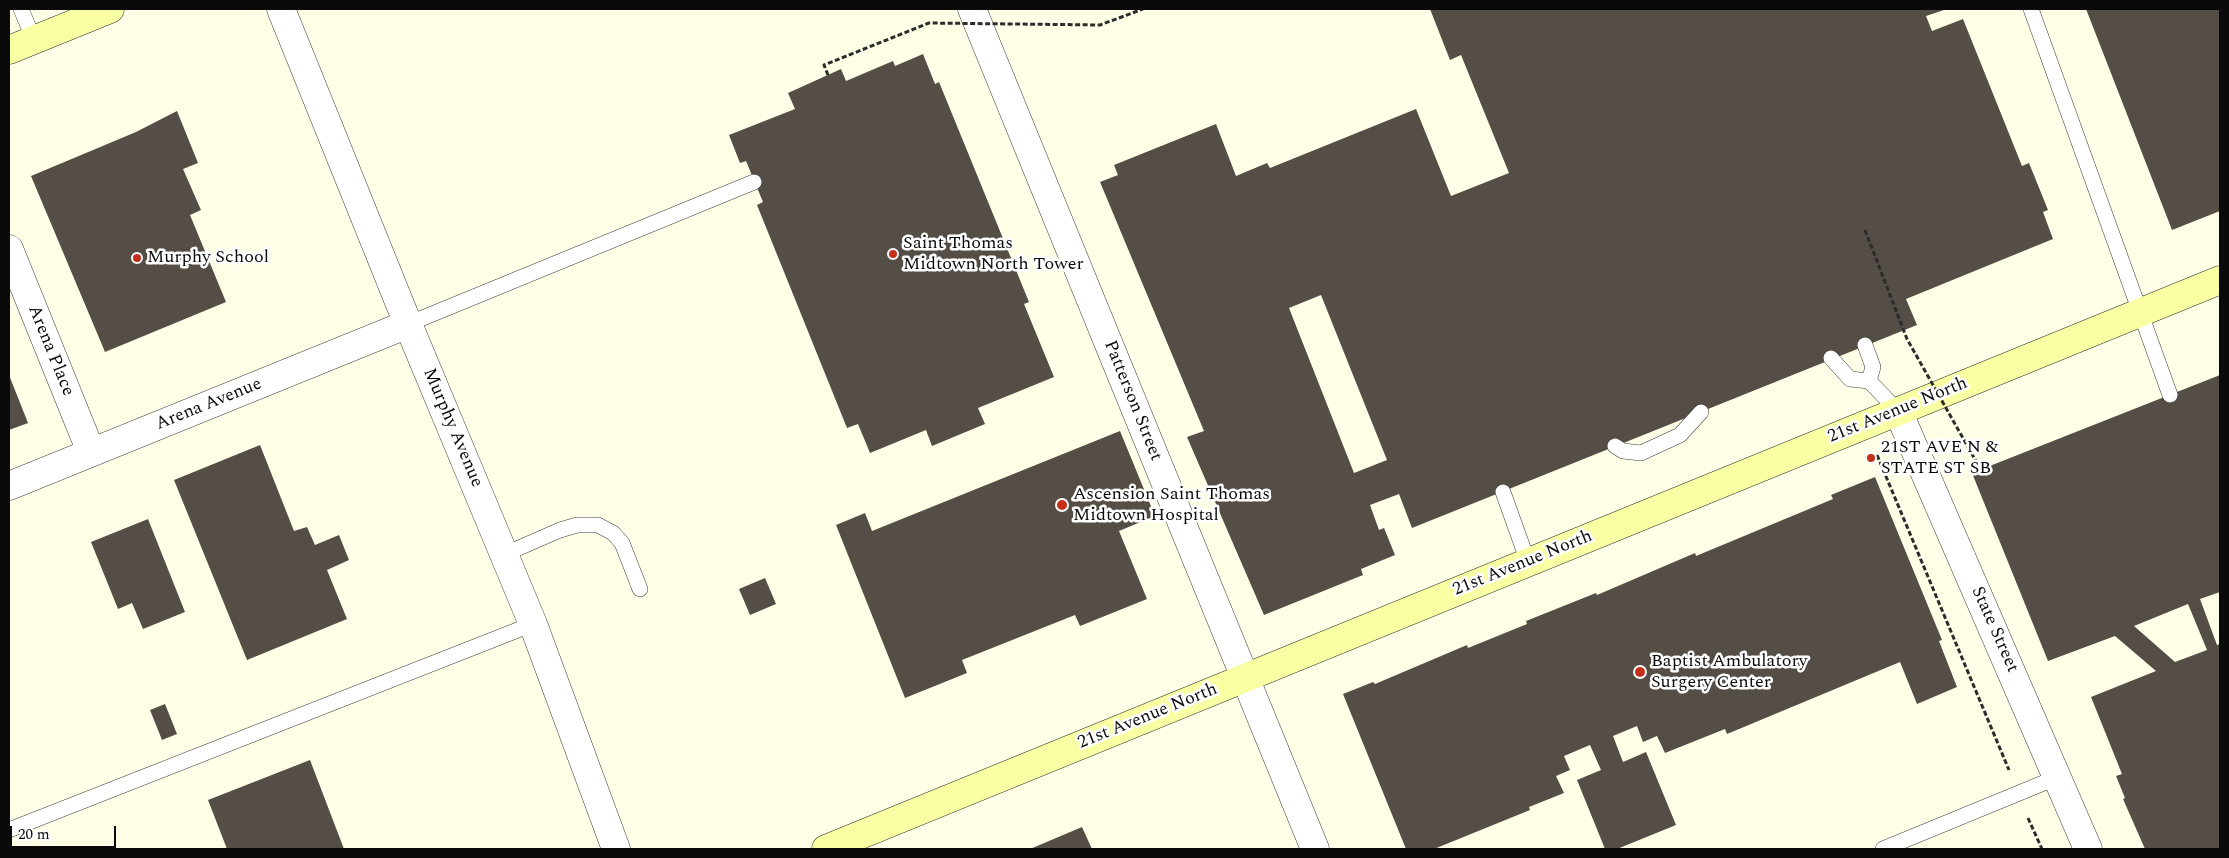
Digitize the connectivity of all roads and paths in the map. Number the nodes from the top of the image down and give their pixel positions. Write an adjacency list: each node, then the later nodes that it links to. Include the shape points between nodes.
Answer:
1 (21, 9): 7 (lane)
2 (110, 9): 7 (main road)
3 (281, 9): 15 (street, Murphy Avenue)
4 (972, 9): 32 (street, Patterson Street)
5 (1143, 9): 9 (path, bridge, via 1100,25 929,23 824,65)
6 (2031, 9): 14 (lane)
7 (34, 40): 8 (main road)
8 (9, 50)
9 (828, 75)
10 (754, 182): 15 (lane)
11 (1865, 230): 25 (path, bridge, via 1907,339)
12 (9, 249): 24 (street, Arena Place)
13 (2220, 280): 14 (main road, 21st Avenue North)
14 (2140, 314): 19 (lane); 20 (main road, 21st Avenue North)
15 (408, 324): 24 (street, Arena Avenue); 28 (street, Murphy Avenue)
16 (1865, 345): 18 (lane, via 1873,367)
17 (1831, 358): 18 (lane, via 1850,379)
18 (1869, 381): 20 (lane)
19 (2170, 395)
20 (1898, 411): 22 (main road, 21st Avenue North); 33 (street, State Street)
21 (1701, 412): 23 (lane, via 1680,435 1641,453)
22 (1864, 425): 29 (main road, 21st Avenue North); 34 (path)
23 (1615, 446)
24 (91, 452): 26 (street, Arena Avenue)
25 (1981, 470)
26 (9, 486)
27 (1503, 492): 29 (lane)
28 (505, 554): 30 (lane, via 560,530 577,525 598,525 613,533 622,543); 31 (street, Murphy Avenue)
29 (1528, 562): 32 (main road, 21st Avenue North)
30 (640, 589)
31 (533, 624): 35 (lane); 36 (street, Murphy Avenue)
32 (1245, 677): 37 (main road, 21st Avenue North); 38 (street, Patterson Street)
33 (2058, 778): 34 (lane); 41 (street, State Street)
34 (2018, 794): 39 (lane); 40 (path)
35 (9, 830)
36 (616, 849)
37 (826, 849)
38 (1315, 849)
39 (1883, 849)
40 (2042, 849)
41 (2088, 849)

